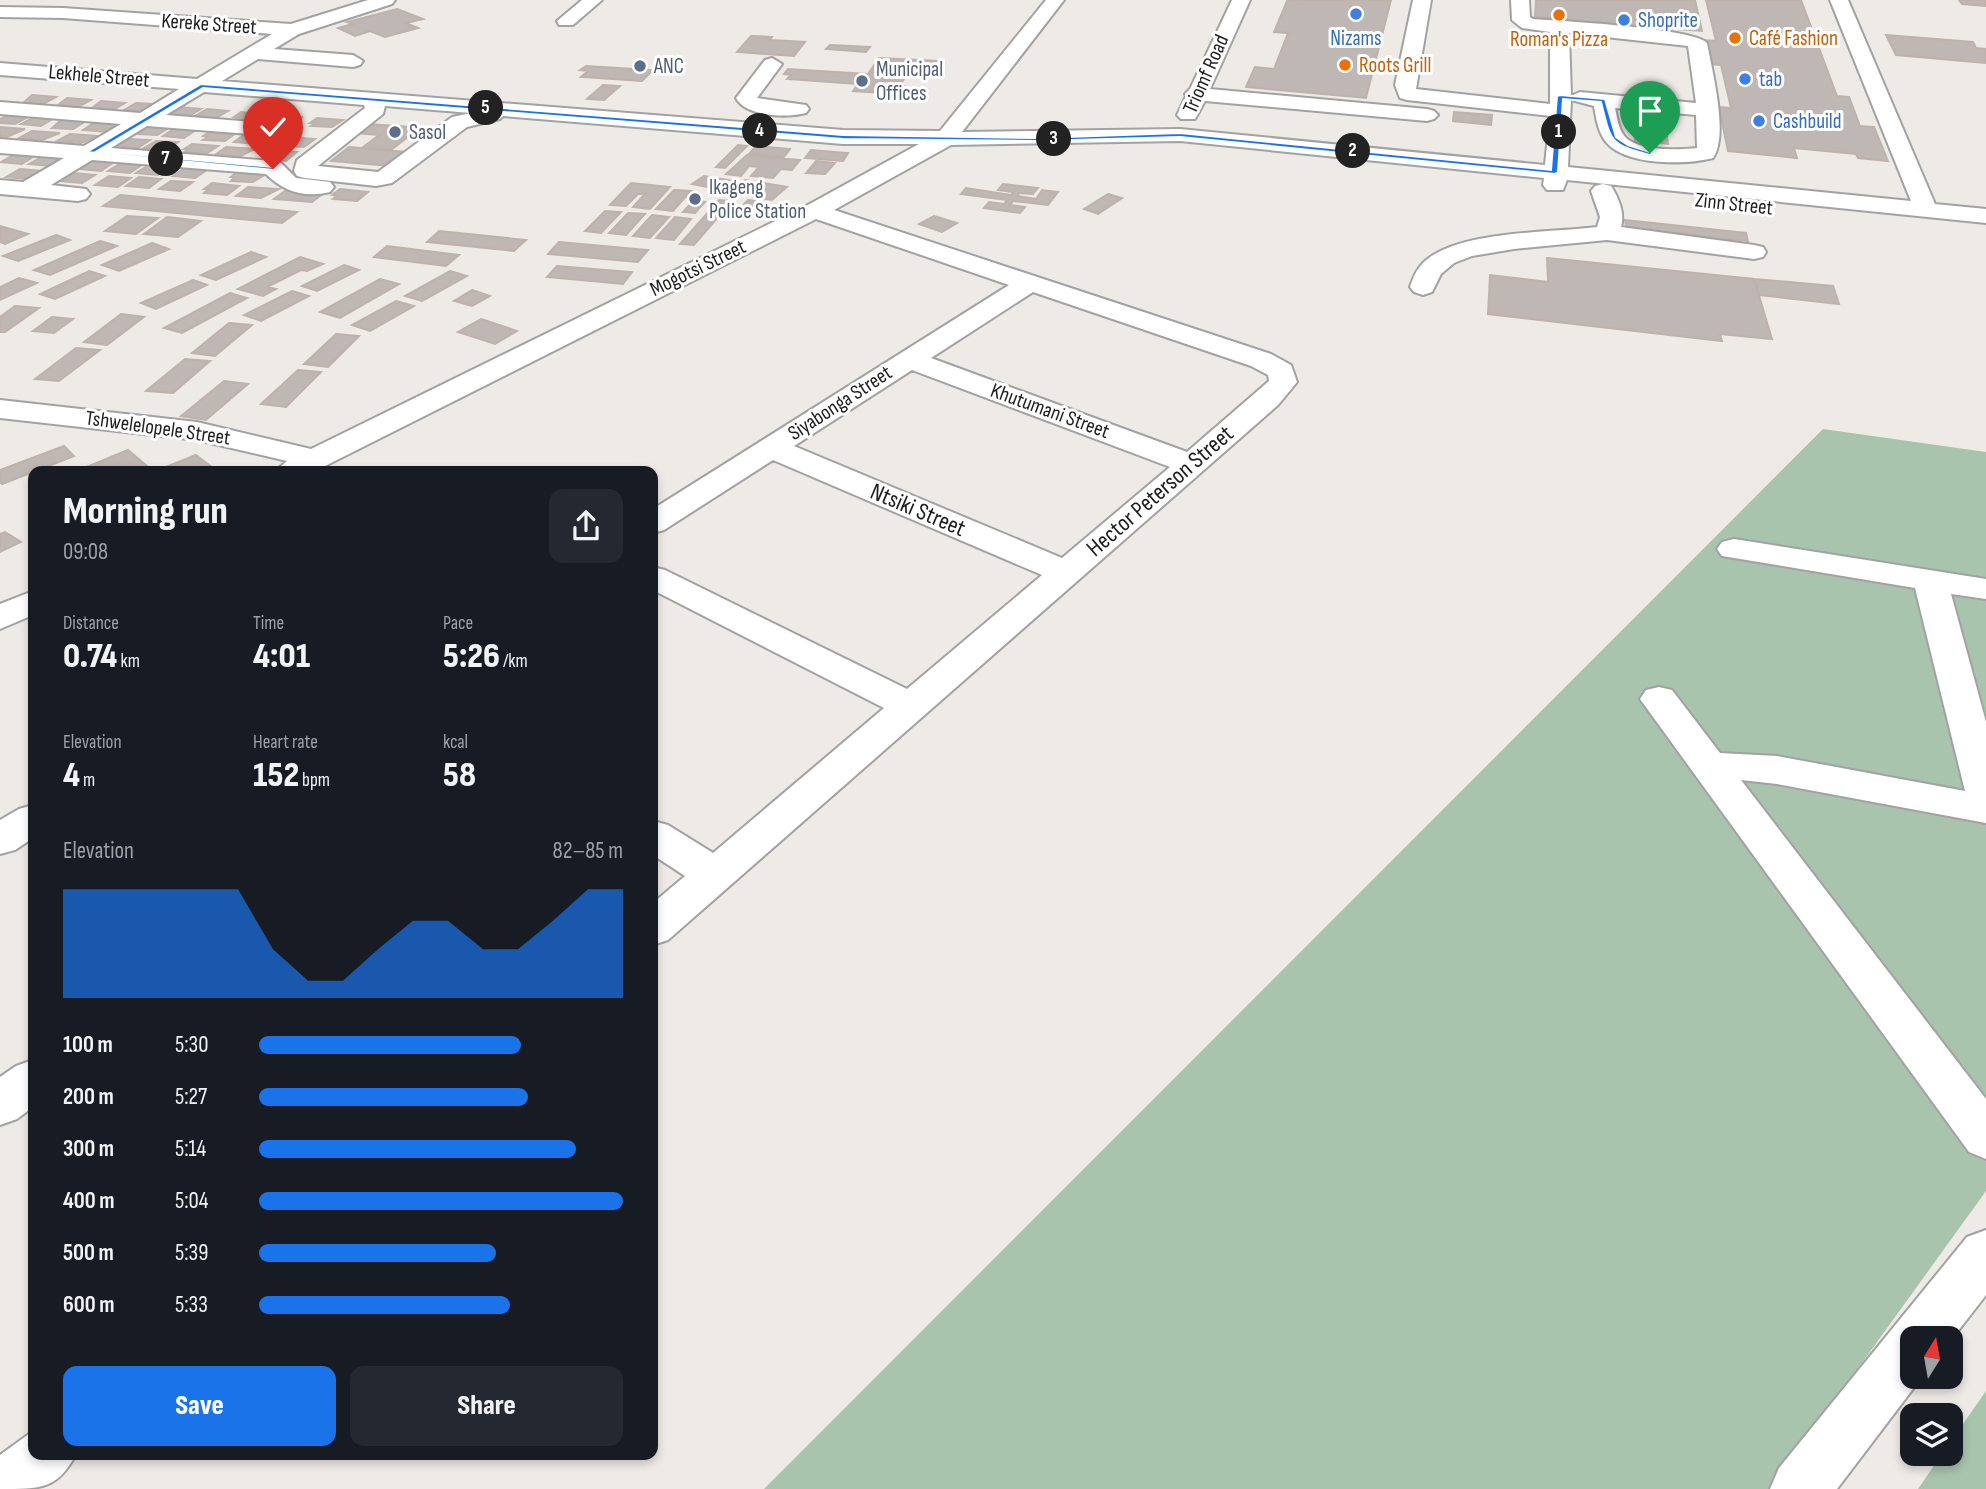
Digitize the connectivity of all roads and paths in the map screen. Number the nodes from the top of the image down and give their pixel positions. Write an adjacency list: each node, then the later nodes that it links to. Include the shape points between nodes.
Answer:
1 (30, 0): 10 (street)
2 (386, 0): 13 (street)
3 (593, 0): 11 (street)
4 (1055, 0): 31 (street, via 962,118)
5 (1241, 0): 20 (street, Triomf Road)
6 (1422, 0): 21 (street, via 1407,94)
7 (1520, 0): 14 (street, via 1524,23)
8 (1839, 0): 41 (street)
9 (220, 6): 12 (street)
10 (0, 10): 12 (street, Kereke Street)
11 (566, 21)
12 (183, 22): 13 (street, Kereke Street)
13 (292, 30): 15 (street)
14 (1559, 36): 21 (street); 24 (street, via 1699,55)
15 (256, 53): 16 (street); 19 (street)
16 (353, 61)
17 (772, 64): 26 (street, via 746,97 748,102)
18 (0, 69): 19 (street, Lekhele Street)
19 (201, 86): 22 (street, Lekhele Street); 29 (street)
20 (1195, 94): 28 (street); 32 (street, Triomf Road)
21 (1560, 95): 23 (street); 24 (street); 35 (street)
22 (373, 99): 27 (street, Lekhele Street); 27 (street, via 376,110 305,165 305,171 384,178 460,122)
23 (1603, 100): 24 (street); 24 (street, via 1613,137 1625,147 1687,156 1704,153 1709,144)
24 (1706, 100)
25 (0, 108): 29 (street)
26 (817, 110)
27 (519, 111): 31 (street, Lekhele Street, via 909,140)
28 (1427, 115)
29 (146, 119): 30 (street); 34 (street)
30 (289, 131)
31 (939, 133): 32 (street, Zinn Street); 42 (street, Mogotsi Street)
32 (1179, 143): 35 (street, Zinn Street)
33 (0, 146): 34 (street)
34 (90, 152): 37 (street, via 273,169 289,184); 38 (street)
35 (1555, 179): 39 (street, Zinn Street); 41 (street, Zinn Street)
36 (0, 187): 38 (street)
37 (322, 187)
38 (29, 190): 40 (street)
39 (1603, 191): 44 (street, Zinn Street); 45 (street, via 1612,218)
40 (78, 194)
41 (1926, 210): 43 (street, Zinn Street)
42 (814, 211): 47 (street, Hector Peterson Street); 53 (street, Mogotsi Street)
43 (1986, 216)
44 (1986, 229)
45 (1607, 233): 46 (street); 48 (street, via 1470,250 1432,267)
46 (1754, 252)
47 (1028, 284): 49 (street, Siyabonga Street); 52 (street, Hector Peterson Street, via 1261,360 1281,371 1283,382 1278,390)
48 (1423, 288)
49 (908, 359): 51 (street, Siyabonga Street); 52 (street, Khutumani Street)
50 (0, 409): 53 (street, Tshwelelopele Street, via 248,440)
51 (772, 448): 54 (street, Siyabonga Street); 56 (street, Ntsiki Street)
52 (1191, 464): 56 (street, Hector Peterson Street)
53 (301, 465)
54 (658, 520)
55 (1734, 549): 58 (street)
56 (1065, 572): 63 (street, Hector Peterson Street)
57 (658, 580): 63 (street)
58 (1930, 580): 59 (street); 65 (street)
59 (1986, 589)
60 (28, 604): 61 (street)
61 (0, 618)
62 (1659, 699): 64 (street)
63 (910, 706): 70 (street, Hector Peterson Street)
64 (1711, 767): 66 (street, via 1777,770); 74 (street)
65 (1986, 794)
66 (1986, 809)
67 (28, 822): 68 (street)
68 (0, 839)
69 (658, 839): 70 (street)
70 (715, 874): 71 (street, Hector Peterson Street)
71 (658, 924)
72 (28, 1084): 73 (street)
73 (0, 1104)
74 (1978, 1117)
75 (1986, 1254): 76 (street)
76 (1928, 1326)
77 (1900, 1362): 80 (street)
78 (40, 1460): 79 (street)
79 (4, 1489)
80 (1800, 1489)

